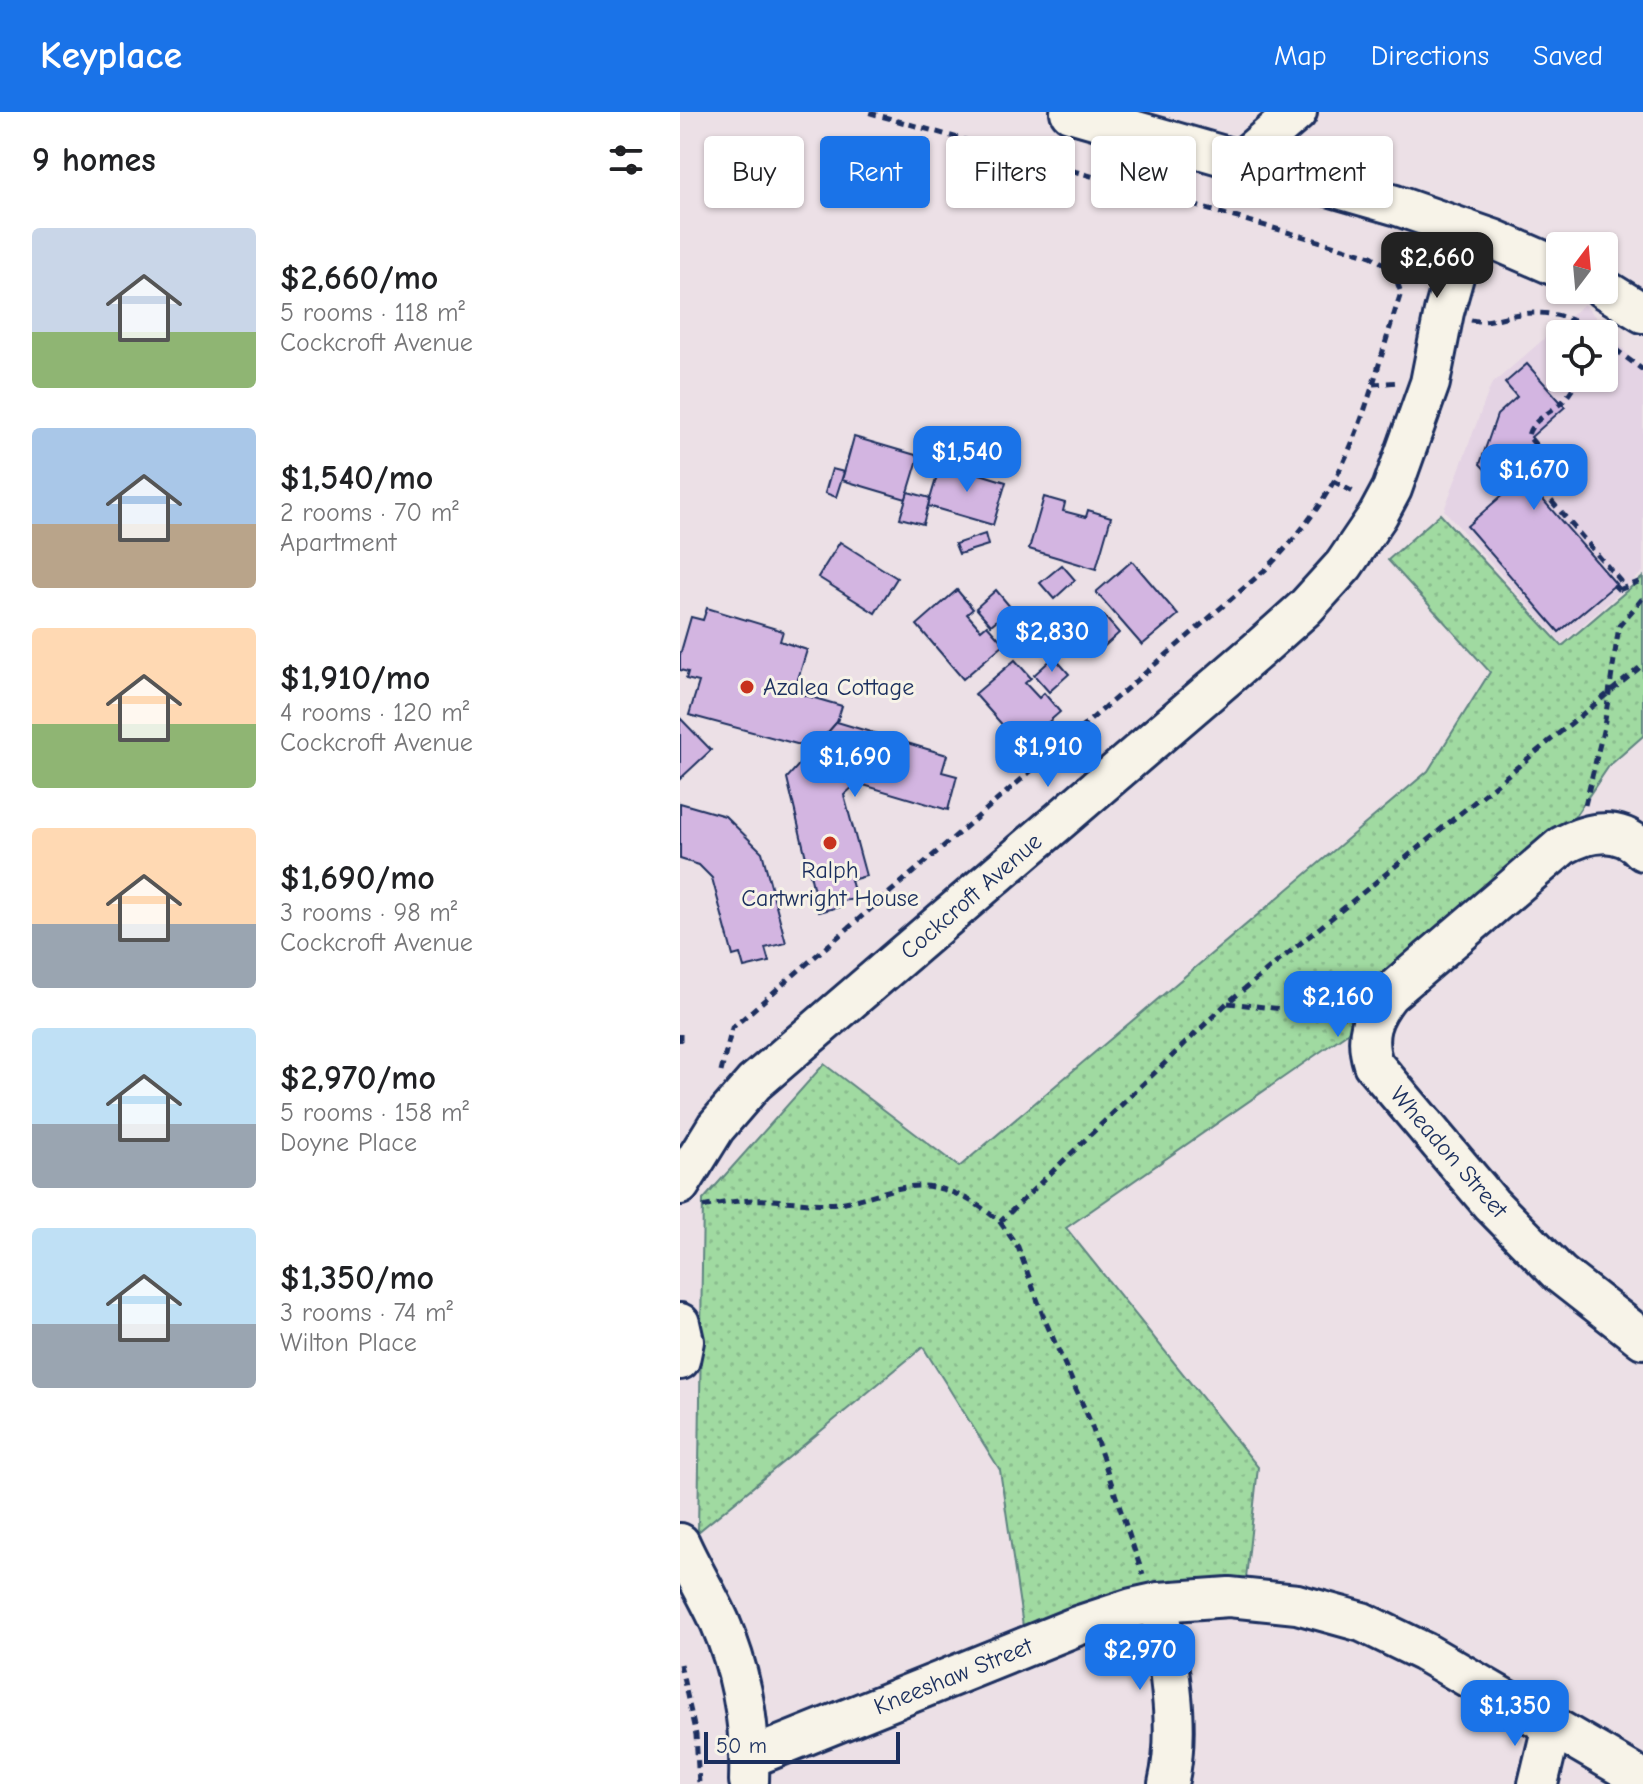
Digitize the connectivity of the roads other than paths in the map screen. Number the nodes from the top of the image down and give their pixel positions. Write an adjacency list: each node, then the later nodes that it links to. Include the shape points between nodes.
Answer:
1 (1070, 112): 4 (street)
2 (1297, 112): 3 (street)
3 (1269, 136)
4 (1212, 153)
5 (1393, 204): 6 (street)
6 (1480, 234): 7 (street); 11 (street, Cockcroft Avenue, via 1418,383 1415,432 1378,515 1344,565 1305,608 754,1083 716,1127)
7 (1546, 262)
8 (1618, 298): 9 (street)
9 (1643, 313)
10 (1643, 851): 13 (street, Wheadon Street, via 1606,832 1583,835 1562,846 1389,994 1372,1020 1369,1049 1373,1064 1491,1204 1560,1274)
11 (690, 1197)
12 (680, 1323): 14 (street)
13 (1643, 1339)
14 (680, 1360)
15 (680, 1543): 18 (street, via 737,1666)
16 (1157, 1603): 17 (street, Kneeshaw Street, via 1229,1597 1297,1604 1362,1622); 18 (street, Kneeshaw Street, via 1077,1626); 20 (street, via 1173,1707)
17 (1552, 1726): 19 (street, Kneeshaw Street); 21 (street)
18 (749, 1771)
19 (1643, 1779)
20 (1168, 1784)
21 (1538, 1784)

